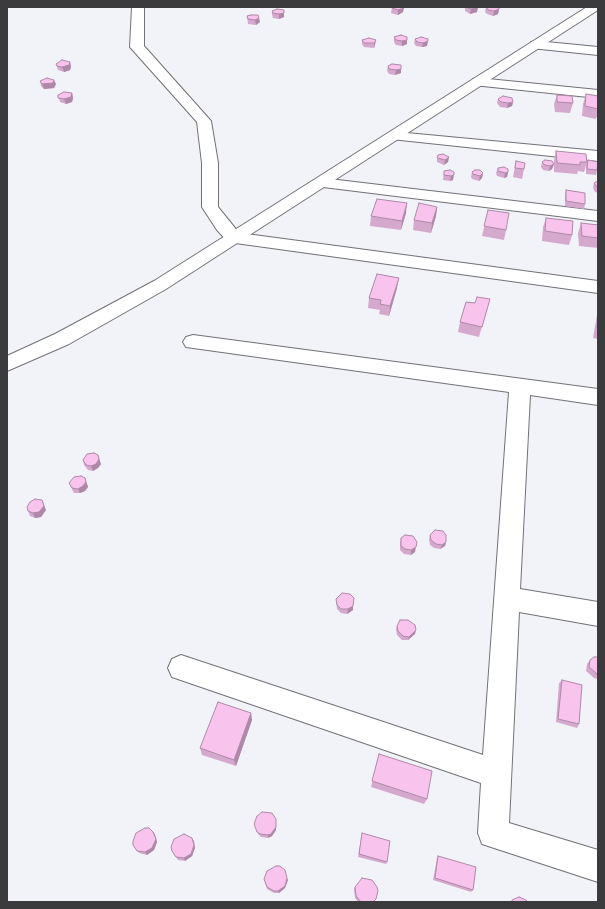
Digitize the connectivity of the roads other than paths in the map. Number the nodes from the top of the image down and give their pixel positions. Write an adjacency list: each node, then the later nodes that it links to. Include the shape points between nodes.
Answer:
1 (138, 7): 11 (street, via 137,47 204,121 210,163 210,207)
2 (595, 8): 3 (street)
3 (536, 46): 4 (street); 5 (street)
4 (598, 51)
5 (478, 82): 6 (street); 7 (street)
6 (598, 94)
7 (396, 136): 8 (street); 9 (street)
8 (598, 156)
9 (321, 183): 10 (street); 11 (street)
10 (598, 216)
11 (234, 238): 12 (street); 14 (street, via 160,285 62,340)
12 (598, 287)
13 (193, 342): 15 (street)
14 (7, 364)
15 (520, 386): 16 (street); 17 (street)
16 (598, 397)
17 (507, 598): 18 (street); 20 (street)
18 (598, 614)
19 (181, 668): 20 (street)
20 (497, 774): 21 (street, via 493,833)
21 (598, 866)

